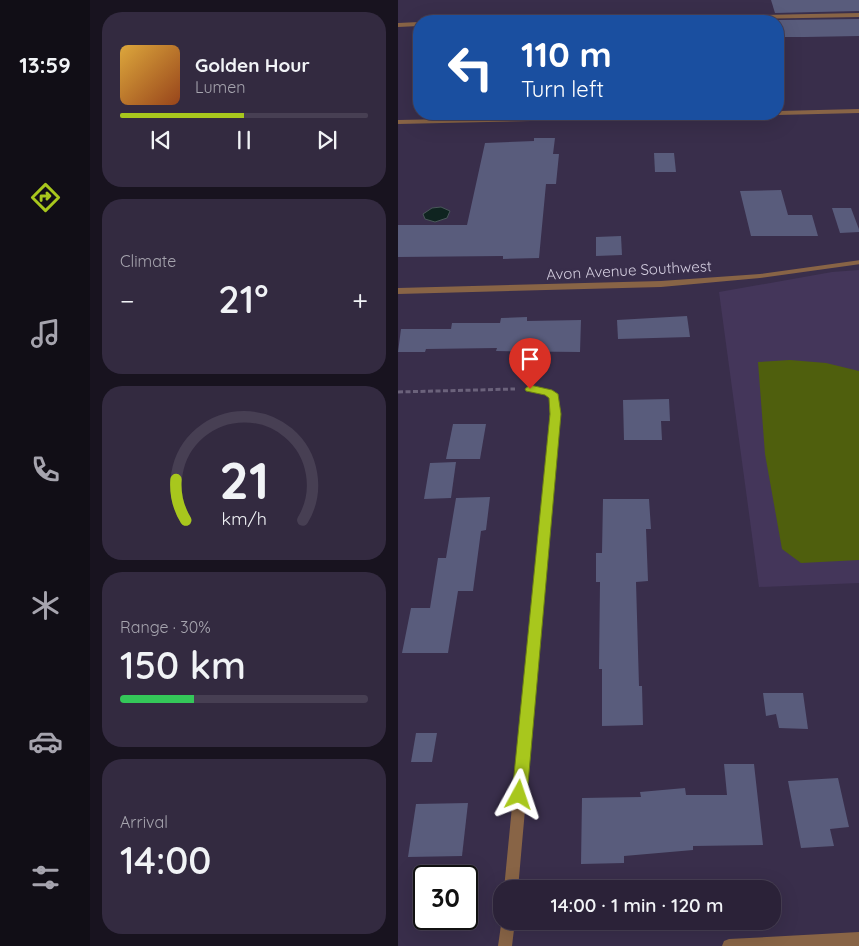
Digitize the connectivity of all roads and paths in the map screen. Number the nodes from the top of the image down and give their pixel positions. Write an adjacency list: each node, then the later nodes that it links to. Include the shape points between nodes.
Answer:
1 (860, 15): 2 (street)
2 (784, 17)
3 (413, 24): 4 (street)
4 (398, 25)
5 (860, 111): 6 (street)
6 (784, 113)
7 (487, 120): 8 (street)
8 (398, 122)
9 (860, 262): 10 (street, Avon Avenue Southwest, via 760,276 662,284)
10 (398, 291)
11 (530, 389): 12 (path); 13 (street, via 548,392 554,397 554,424)
12 (398, 392)
13 (512, 880)
14 (507, 930): 16 (street)
15 (860, 939): 17 (street)
16 (505, 946)
17 (729, 946)

